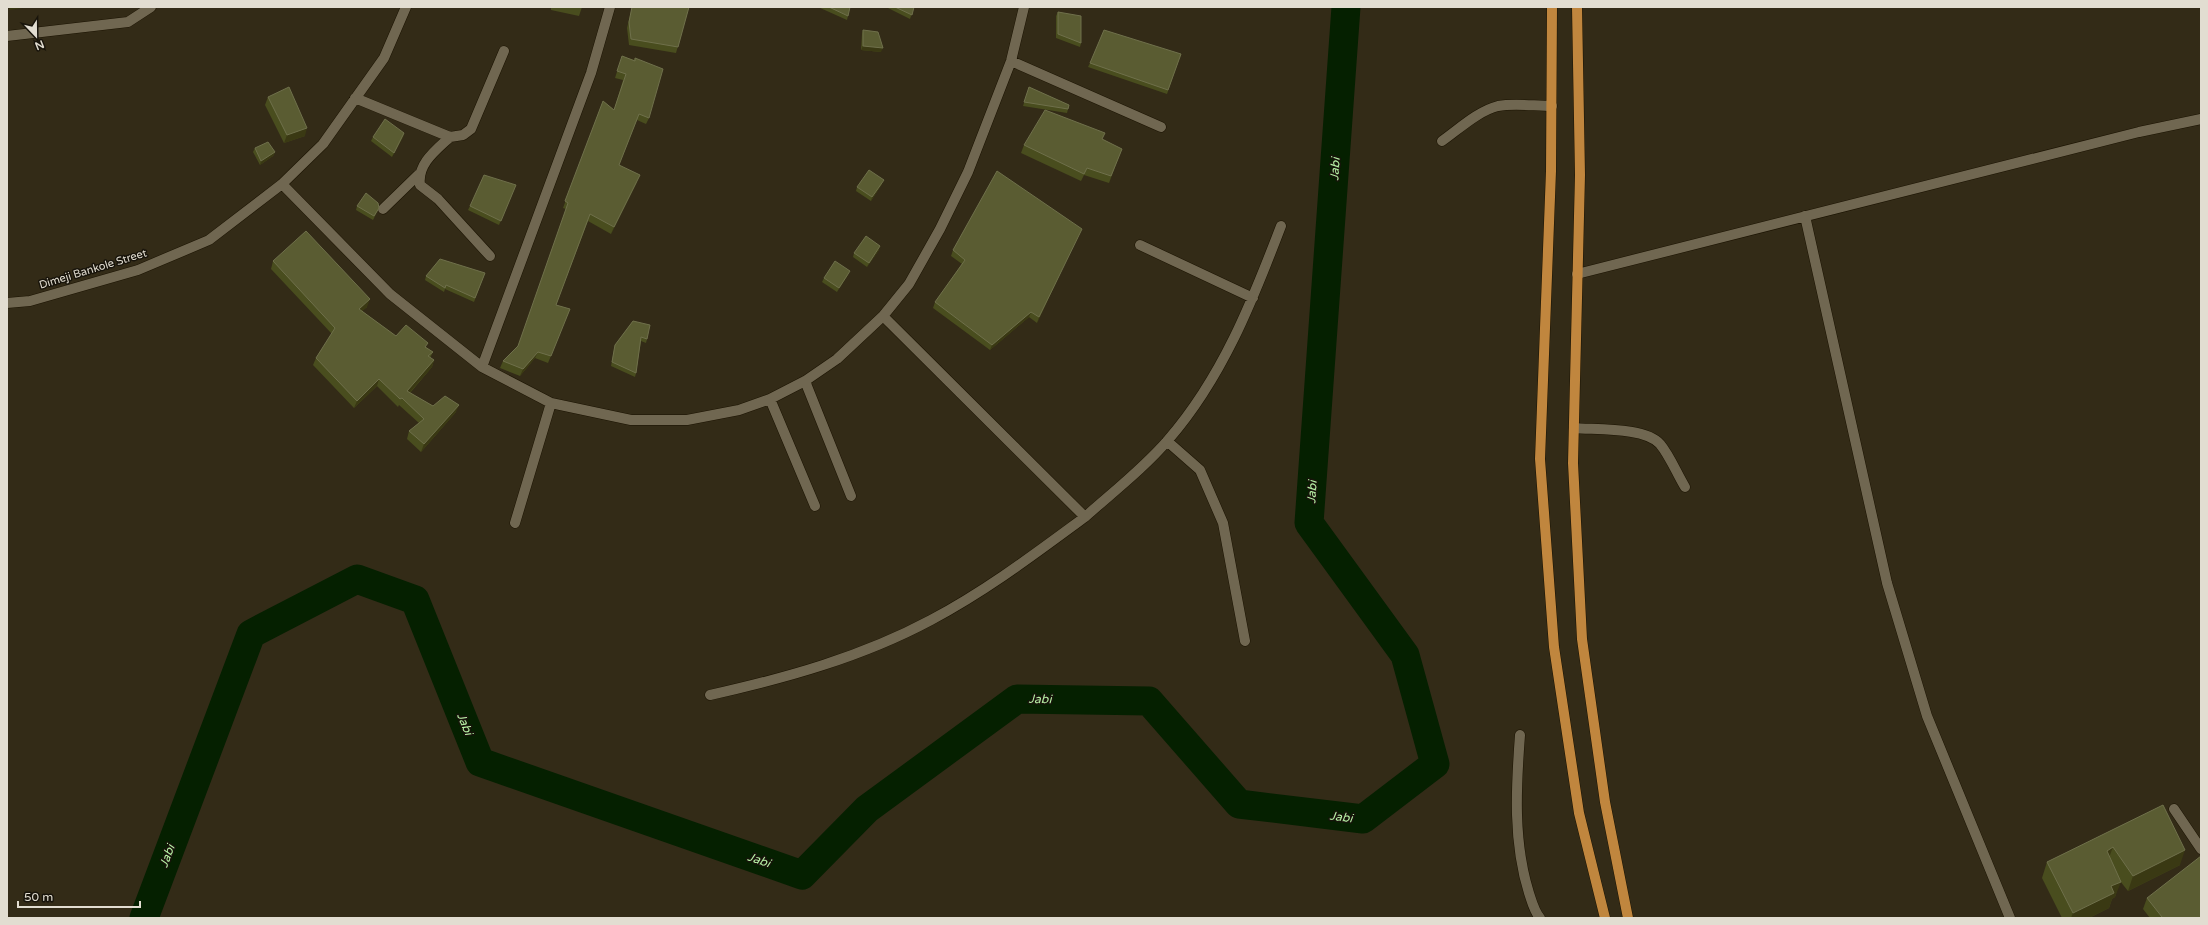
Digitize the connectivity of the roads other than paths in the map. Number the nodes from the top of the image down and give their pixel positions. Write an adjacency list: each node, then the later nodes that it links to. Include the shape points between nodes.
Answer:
1 (151, 7): 7 (street, via 128,22)
2 (406, 7): 10 (street, Dimeji Bankole Street, via 384,58)
3 (610, 7): 27 (street, via 591,73)
4 (1024, 7): 9 (street)
5 (1552, 7): 11 (main road)
6 (1577, 7): 23 (main road, via 1580,175)
7 (7, 36)
8 (504, 51): 14 (street, via 470,129 463,135)
9 (1012, 61): 13 (street); 26 (street, via 968,172 940,229 909,284)
10 (355, 98): 14 (street); 17 (street, Dimeji Bankole Street, via 323,144)
11 (1552, 106): 15 (street, via 1497,106 1481,113); 44 (main road, via 1540,459 1554,647 1579,813)
12 (2201, 120): 19 (street, via 2139,132)
13 (1161, 127)
14 (450, 137): 16 (street, via 432,154)
15 (1442, 141)
16 (418, 175): 18 (street); 22 (street, via 420,185 438,199)
17 (282, 184): 25 (street, Dimeji Bankole Street, via 209,240 138,270 30,301); 27 (street, via 390,294)
18 (383, 209)
19 (1805, 216): 23 (street); 46 (street, via 1887,583 1927,716)
20 (1281, 226): 24 (street)
21 (1140, 245): 24 (street)
22 (490, 256)
23 (1577, 274): 31 (main road)
24 (1253, 298): 32 (street, via 1235,338 1208,386)
25 (7, 303)
26 (883, 316): 28 (street, via 837,359); 36 (street)
27 (482, 367): 30 (street)
28 (805, 382): 29 (street); 34 (street)
29 (770, 399): 30 (street, via 739,410 687,420 631,420); 35 (street)
30 (551, 404): 37 (street)
31 (1574, 428): 33 (street, via 1652,437 1661,445); 45 (main road, via 1573,463 1582,639 1606,802)
32 (1167, 441): 36 (street); 38 (street, via 1200,470 1223,523)
33 (1685, 487)
34 (851, 496)
35 (815, 506)
36 (1085, 517): 39 (street, via 978,592 931,620 854,655 774,681)
37 (515, 523)
38 (1245, 641)
39 (710, 695)
40 (1520, 735): 43 (street, via 1516,784 1518,842 1526,883)
41 (2174, 809): 42 (street)
42 (2201, 849)
43 (1540, 918)
44 (1605, 918)
45 (1628, 918)
46 (2010, 918)

